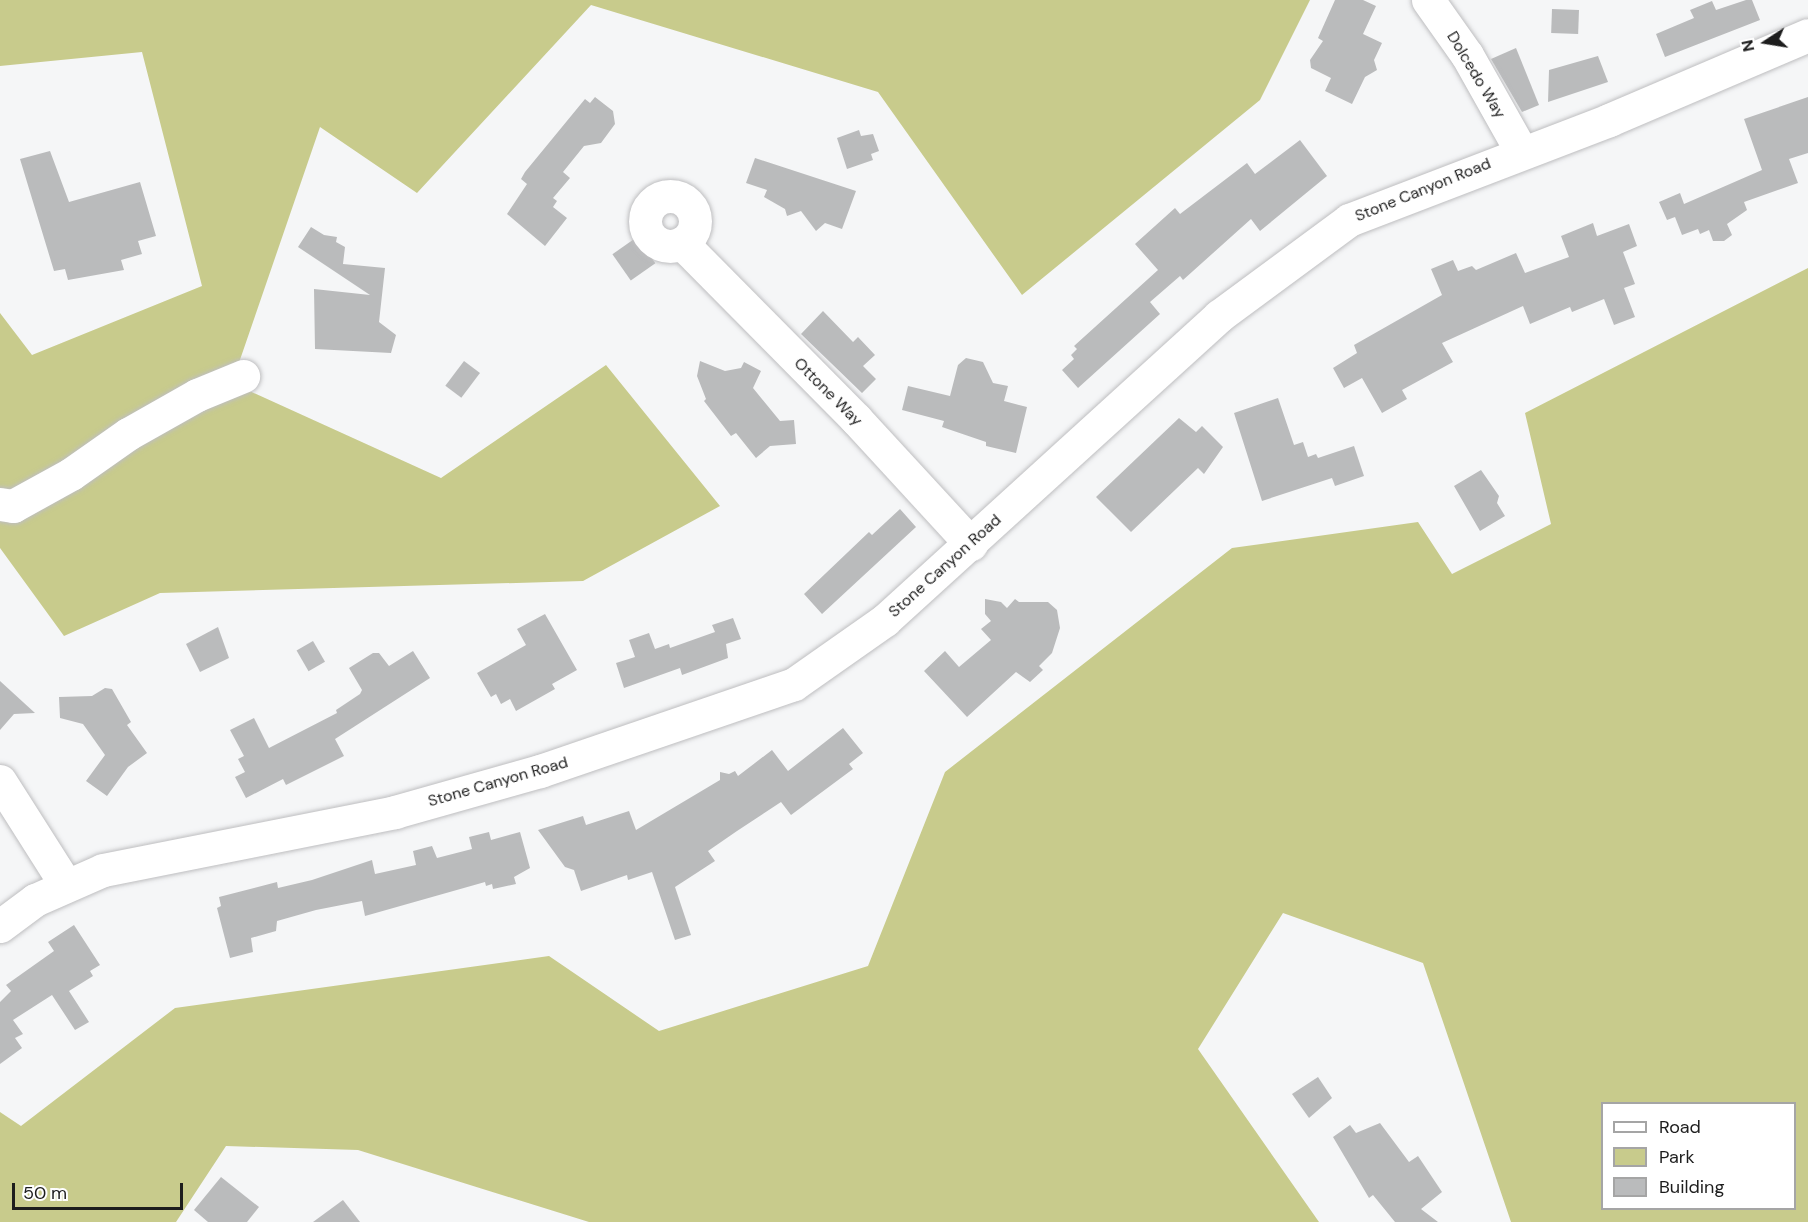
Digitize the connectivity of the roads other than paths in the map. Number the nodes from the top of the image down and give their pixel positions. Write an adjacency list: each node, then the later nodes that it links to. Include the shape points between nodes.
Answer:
1 (1428, 0): 3 (street, Dolcedo Way, via 1467,55)
2 (1808, 35): 3 (street, Stone Canyon Road, via 1609,120)
3 (1521, 151): 7 (street, Stone Canyon Road, via 1349,220 1220,316)
4 (682, 243): 7 (street, Ottone Way, via 856,418)
5 (243, 376): 6 (street, via 197,395 128,434 71,474 13,506)
6 (0, 504)
7 (971, 544): 9 (street, Stone Canyon Road, via 836,658 794,684 755,701 540,771 395,812 254,843 138,862 103,870)
8 (0, 781): 9 (street)
9 (66, 885): 10 (street, Stone Canyon Road, via 35,900)
10 (0, 926)

